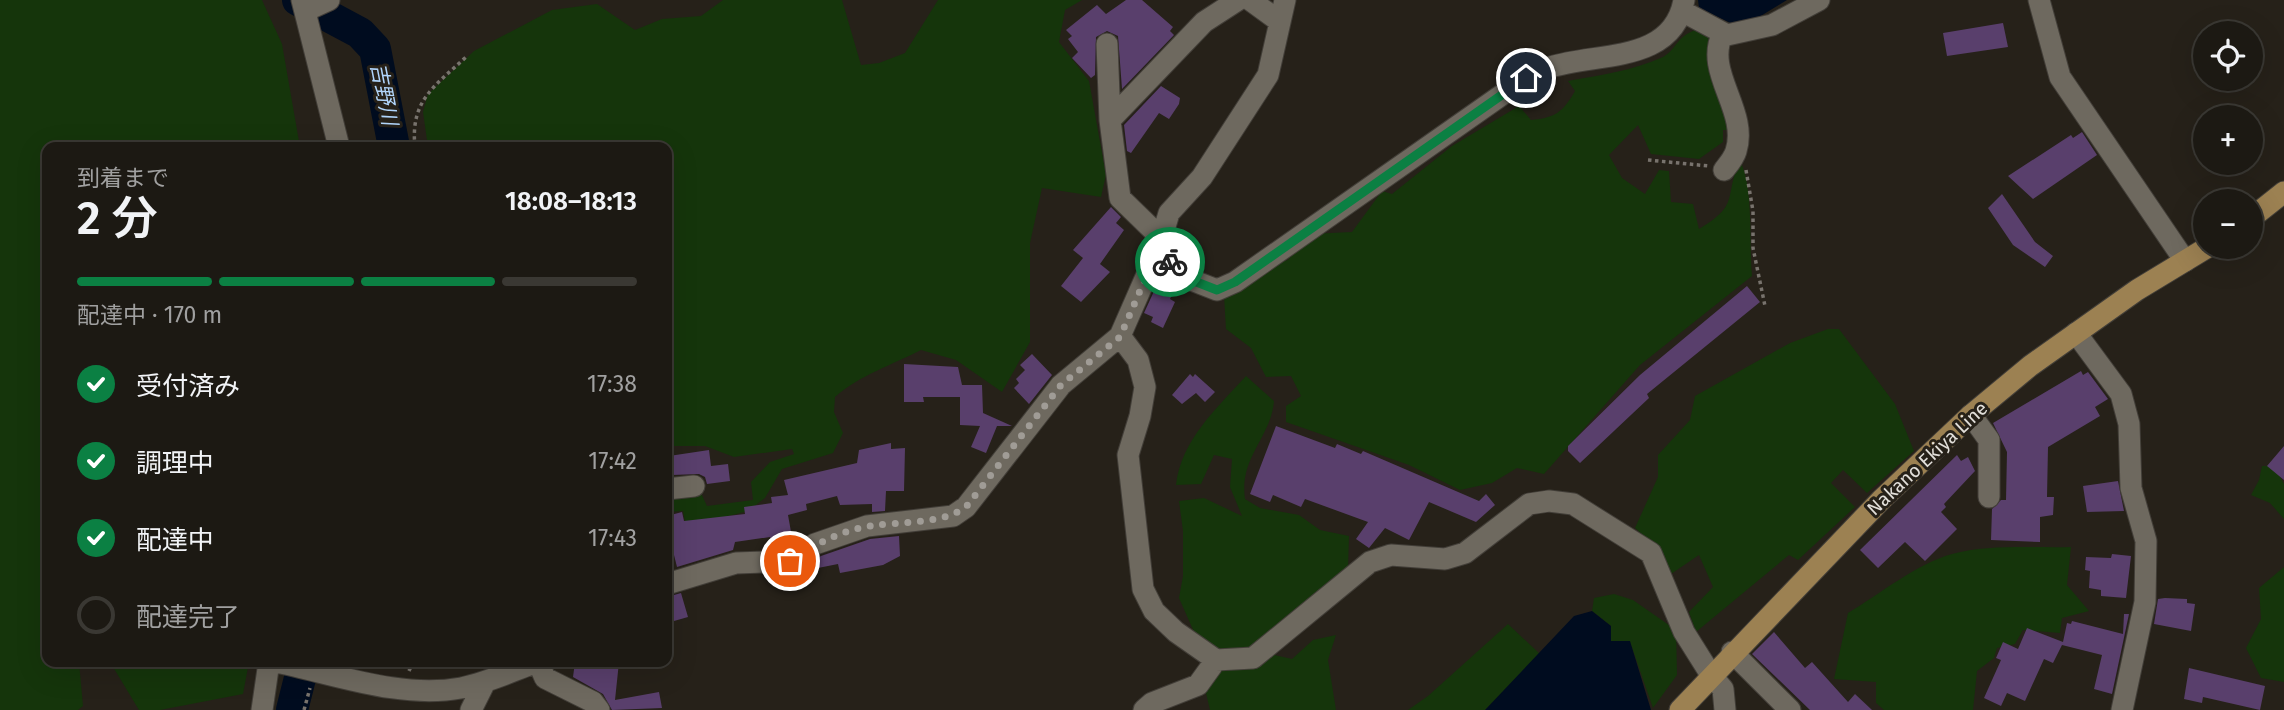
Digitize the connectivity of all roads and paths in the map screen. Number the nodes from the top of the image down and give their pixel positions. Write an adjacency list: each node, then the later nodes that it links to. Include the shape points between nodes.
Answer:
1 (329, 0): 7 (street)
2 (1238, 0): 13 (street, via 1204,22)
3 (1250, 0): 9 (street)
4 (1285, 0): 9 (street)
5 (1819, 0): 10 (street, via 1772,25 1747,33)
6 (2039, 0): 23 (street, via 2060,77)
7 (304, 5): 14 (street)
8 (1683, 6): 10 (street); 21 (street, via 1666,36 1644,48 1552,66 1526,78 1235,282 1217,290 1194,281)
9 (1279, 21): 21 (street, via 1268,75 1202,177 1169,213)
10 (1723, 33): 16 (street, via 1717,44 1717,62 1737,120)
11 (1107, 44): 13 (street)
12 (466, 57): 15 (path, via 425,95 413,127)
13 (1110, 120): 21 (street, via 1120,198 1155,232)
14 (338, 142)
15 (414, 142)
16 (1737, 143): 18 (street, via 1736,152); 24 (path, via 1749,184 1753,248)
17 (1648, 160): 18 (path)
18 (1716, 168)
19 (2284, 192): 20 (main road)
20 (2263, 209)
21 (1159, 247): 26 (street)
22 (2193, 256): 23 (main road, Nakano Ekiya Line)
23 (2185, 261): 25 (main road, Nakano Ekiya Line)
24 (1765, 306)
25 (2076, 333): 27 (main road, Nakano Ekiya Line); 47 (street, via 2121,394 2129,424 2131,488 2146,541 2144,602)
26 (1120, 337): 31 (street, via 1061,385 966,507 953,516 867,526 815,544 790,561 736,563); 33 (street, via 1138,360 1145,387 1128,455 1143,589 1154,611)
27 (1971, 415): 30 (street, via 1989,440); 32 (main road, Nakano Ekiya Line)
28 (694, 486): 29 (street)
29 (672, 488)
30 (1989, 497)
31 (672, 582)
32 (1732, 653): 38 (main road, Nakano Ekiya Line); 46 (street)
33 (1216, 660): 38 (street, via 1253,658 1370,562 1391,555 1445,559 1465,553 1529,505 1549,501 1573,504 1651,553 1684,632); 43 (street, via 1198,685)
34 (268, 667): 41 (street)
35 (305, 667): 39 (street, via 407,690)
36 (524, 667): 39 (street)
37 (540, 667): 40 (street, via 554,685)
38 (1711, 675): 44 (main road, Nakano Ekiya Line); 45 (street, via 1723,688)
39 (485, 682): 42 (street)
40 (594, 707)
41 (262, 710)
42 (471, 710)
43 (1144, 710)
44 (1681, 710)
45 (1725, 710)
46 (1790, 710)
47 (2122, 710)

